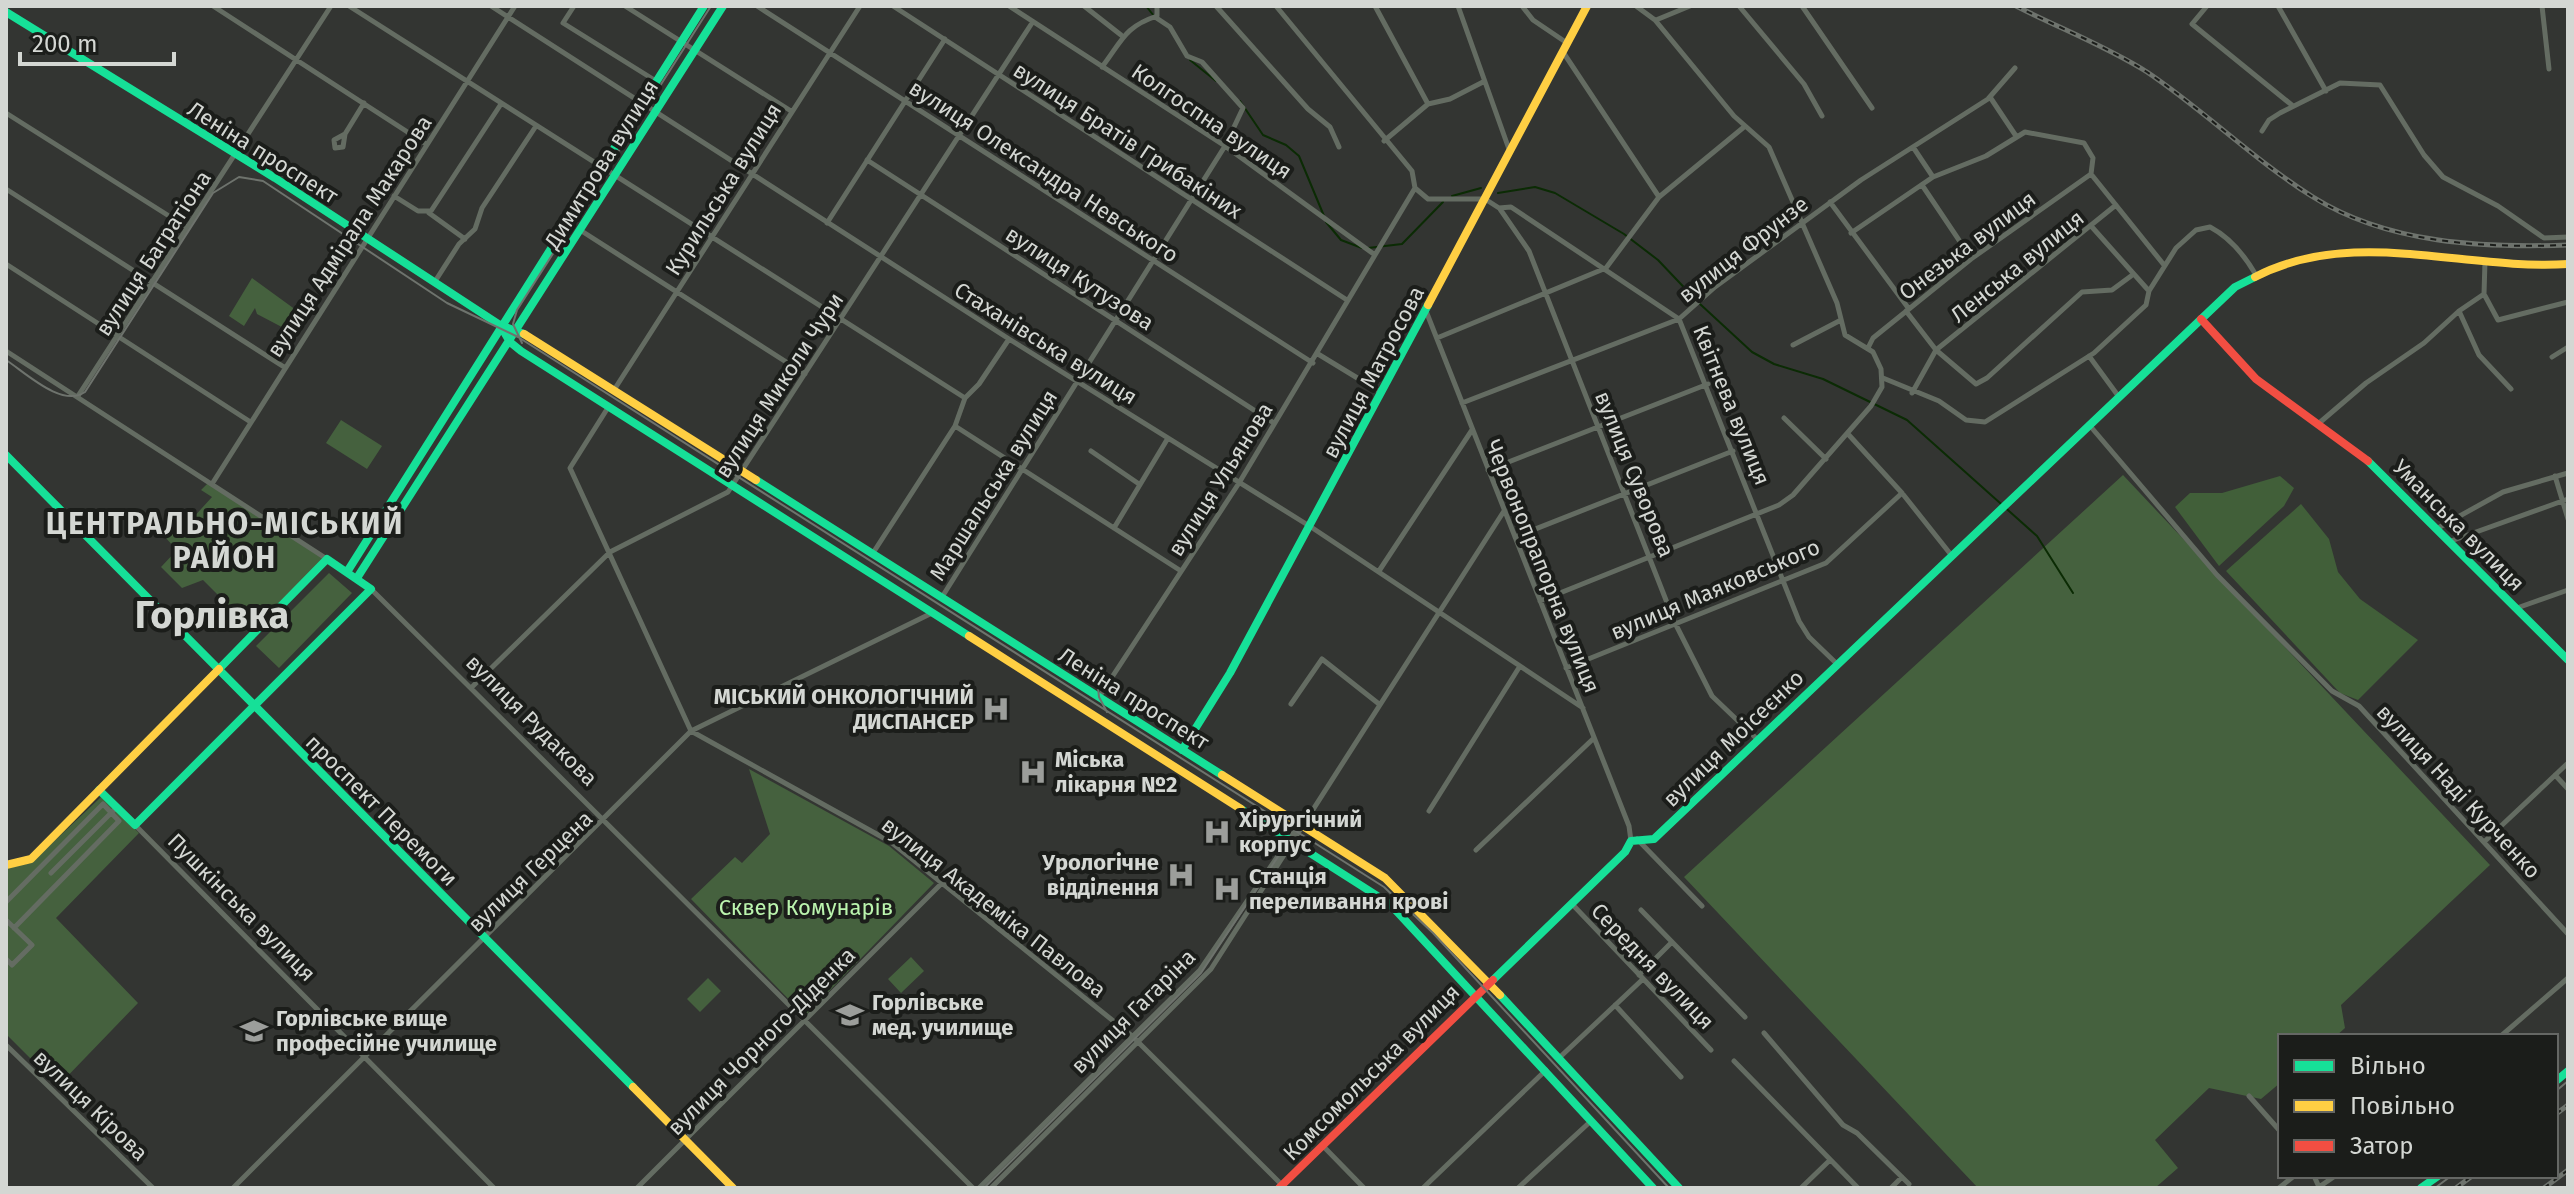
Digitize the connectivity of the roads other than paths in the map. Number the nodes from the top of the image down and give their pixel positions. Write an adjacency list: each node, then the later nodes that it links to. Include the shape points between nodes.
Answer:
1 (213, 6): 40 (street)
2 (331, 6): 40 (street, вулиця Багратіона)
3 (349, 6): 46 (street)
4 (491, 6): 31 (street, Стаханівська вулиця)
5 (515, 6): 31 (street, вулиця Адмірала Макарова)
6 (574, 6): 45 (street, via 563,23)
7 (625, 6): 36 (street)
8 (704, 6): 36 (street, Димитрова вулиця)
9 (723, 6): 38 (street, Димитрова вулиця)
10 (757, 6): 39 (street, вулиця Олександра Невського)
11 (860, 6): 39 (street, Курильська вулиця)
12 (893, 6): 35 (street, вулиця Братів Грибакіних)
13 (1009, 6): 33 (street, Колгоспна вулиця)
14 (1084, 6): 34 (street)
15 (1157, 6): 30 (street)
16 (1216, 6): 70 (street, via 1330,127)
17 (1375, 6): 54 (street)
18 (1458, 6): 47 (street)
19 (1522, 6): 37 (street)
20 (1587, 6): 37 (street, вулиця Матросова)
21 (1636, 6): 32 (street)
22 (1690, 6): 32 (street)
23 (1739, 6): 60 (street, via 1804,84)
24 (1802, 6): 56 (street)
25 (2207, 6): 55 (street, via 2192,24)
26 (2278, 6): 48 (street)
27 (2542, 6): 43 (street)
28 (1280, 7): 67 (street)
29 (6, 12): 73 (street, Леніна проспект)
30 (1155, 17): 34 (street); 69 (street, Маршальська вулиця, via 1170,27 1187,56 1202,62 1243,108)
31 (508, 18): 46 (street, вулиця Адмірала Макарова); 52 (street, Стаханівська вулиця)
32 (1655, 20): 62 (street)
33 (1032, 23): 41 (street, Колгоспна вулиця); 44 (street, вулиця Миколи Чури)
34 (1121, 35): 41 (street)
35 (945, 39): 44 (street, вулиця Братів Грибакіних); 50 (street)
36 (681, 42): 38 (street); 45 (street, Димитрова вулиця)
37 (1566, 48): 72 (street, вулиця Матросова); 85 (street)
38 (695, 50): 57 (street); 58 (street, Димитрова вулиця)
39 (829, 53): 50 (street, вулиця Олександра Невського); 57 (street, Курильська вулиця)
40 (299, 60): 51 (street); 73 (street, вулиця Багратіона)
41 (1102, 67): 69 (street, Колгоспна вулиця)
42 (2015, 68): 49 (street, вулиця Фрунзе)
43 (2549, 69)
44 (998, 74): 65 (street, вулиця Миколи Чури); 87 (street, вулиця Братів Грибакіних)
45 (656, 81): 52 (street, Димитрова вулиця)
46 (466, 82): 53 (street); 68 (street, вулиця Адмірала Макарова)
47 (1483, 82): 54 (street); 72 (street)
48 (2326, 91): 55 (street); 99 (street, via 2340,83 2380,85 2443,177 2544,238)
49 (1990, 97): 66 (street); 71 (street, вулиця Фрунзе)
50 (905, 101): 65 (street, вулиця Олександра Невського); 74 (street)
51 (364, 103): 64 (street); 68 (street)
52 (642, 103): 58 (street, Стаханівська вулиця); 75 (street, Димитрова вулиця)
53 (501, 104): 61 (street); 91 (street, via 444,197)
54 (1428, 104): 67 (street)
55 (2293, 106): 63 (street, via 2269,120)
56 (1872, 108)
57 (791, 111): 78 (street, Курильська вулиця)
58 (655, 112): 77 (street, Димитрова вулиця); 78 (street, Стаханівська вулиця)
59 (6, 113): 95 (street)
60 (1822, 116)
61 (536, 126): 75 (street); 101 (street)
62 (1744, 127): 85 (street); 93 (street, via 1775,157)
63 (2262, 131)
64 (345, 134)
65 (960, 136): 83 (street, вулиця Миколи Чури); 105 (street, вулиця Олександра Невського)
66 (2016, 136): 76 (street, via 2025,132 2084,143 2093,158); 79 (street, via 1986,156)
67 (1384, 141): 81 (street, via 1412,171)
68 (426, 144): 84 (street, вулиця Адмірала Макарова)
69 (1225, 146): 87 (street, Маршальська вулиця); 102 (street, Колгоспна вулиця)
70 (1339, 147)
71 (1913, 147): 79 (street); 88 (street, вулиця Фрунзе)
72 (1511, 152): 86 (street, вулиця Матросова)
73 (235, 157): 95 (street, вулиця Багратіона); 100 (street, Леніна проспект)
74 (867, 160): 83 (street, вулиця Кутузова); 92 (street)
75 (601, 167): 77 (street); 129 (street, Димитрова вулиця)
76 (2091, 174): 89 (street); 104 (street, Онезька вулиця)
77 (615, 175): 96 (street, Димитрова вулиця); 98 (street)
78 (753, 175): 92 (street, Стаханівська вулиця); 98 (street, Курильська вулиця)
79 (1933, 177): 80 (street)
80 (1922, 185): 97 (street); 104 (street)
81 (1415, 188): 86 (street, via 1428,199); 102 (street)
82 (6, 189): 113 (street)
83 (922, 195): 103 (street, вулиця Миколи Чури); 127 (street, вулиця Кутузова)
84 (394, 196): 91 (street); 100 (street, вулиця Адмірала Макарова)
85 (1659, 197): 110 (street)
86 (1485, 199): 90 (street, Квітнева вулиця); 122 (street, вулиця Матросова)
87 (1190, 201): 105 (street, Маршальська вулиця); 119 (street, вулиця Братів Грибакіних)
88 (1830, 202): 93 (street, вулиця Фрунзе); 97 (street)
89 (2116, 205): 94 (street, Ленська вулиця); 109 (street)
90 (1499, 208): 110 (street, Квітнева вулиця, via 1511,207); 118 (street, вулиця Суворова, via 1525,242)
91 (428, 212): 101 (street)
92 (827, 223): 103 (street, Стаханівська вулиця)
93 (1802, 223): 125 (street, вулиця Фрунзе); 128 (street)
94 (2092, 227): 112 (street); 138 (street, Ленська вулиця)
95 (188, 228): 113 (street, вулиця Багратіона)
96 (580, 230): 116 (street); 130 (street, Димитрова вулиця)
97 (1851, 233): 121 (street)
98 (712, 236): 116 (street, Курильська вулиця); 124 (street)
99 (2568, 237)
100 (367, 239): 114 (street, Леніна проспект); 145 (street, вулиця Адмірала Макарова)
101 (465, 239): 114 (street)
102 (1375, 255): 119 (street, вулиця Ульянова)
103 (882, 258): 124 (street, вулиця Миколи Чури); 133 (street, Стаханівська вулиця)
104 (1971, 258): 121 (street, Онезька вулиця)
105 (1153, 260): 127 (street, Маршальська вулиця); 144 (street, вулиця Олександра Невського)
106 (2485, 261): 108 (street, вулиця Моісеєнко); 111 (street, вулиця Моісеєнко, via 2354,252); 117 (street)
107 (6, 264): 131 (street)
108 (2568, 264)
109 (2164, 265): 111 (street, via 2188,236 2210,227 2242,254); 115 (street)
110 (1606, 268): 118 (street); 125 (street, Квітнева вулиця)
111 (2256, 275): 126 (street, вулиця Моісеєнко)
112 (2131, 276): 115 (street); 138 (street, via 2112,290 2082,292 1976,384)
113 (153, 282): 131 (street, вулиця Багратіона); 145 (street)
114 (434, 283): 129 (street, Леніна проспект)
115 (2149, 291): 141 (street, via 2140,312)
116 (677, 293): 146 (street); 151 (street, Курильська вулиця)
117 (2484, 294): 120 (street, via 2498,320); 123 (street)
118 (1547, 295): 132 (street); 143 (street, вулиця Суворова)
119 (1347, 300): 140 (street, вулиця Ульянова)
120 (2568, 302)
121 (1907, 310): 137 (street, Онезька вулиця); 138 (street)
122 (1426, 311): 132 (street, Червонопрапорна вулиця); 152 (street, вулиця Матросова)
123 (2459, 311): 150 (street, via 2479,355); 162 (street)
124 (842, 318): 146 (street, вулиця Миколи Чури); 155 (street)
125 (1679, 319): 143 (street, вулиця Фрунзе); 149 (street, Квітнева вулиця)
126 (2201, 319): 156 (street, вулиця Моісеєнко); 162 (street, Уманська вулиця, via 2256,379)
127 (1115, 320): 148 (street, Маршальська вулиця); 161 (street, вулиця Кутузова)
128 (1841, 320): 135 (street); 137 (street, via 1850,341)
129 (500, 325): 130 (street, Леніна проспект); 134 (street, Леніна проспект); 200 (street, Димитрова вулиця)
130 (517, 331): 134 (street, Димитрова вулиця); 151 (street, Леніна проспект)
131 (118, 336): 154 (street, вулиця Багратіона); 160 (street)
132 (1437, 338): 157 (street, Червонопрапорна вулиця)
133 (1009, 339): 148 (street, Стаханівська вулиця); 155 (street)
134 (510, 342): 158 (street, Леніна проспект); 201 (street, Димитрова вулиця)
135 (1793, 345)
136 (2568, 347): 142 (street)
137 (1868, 348): 147 (street)
138 (1936, 350): 153 (street, Ленська вулиця)
139 (6, 351): 154 (street, вулиця Рудакова)
140 (1318, 354): 144 (street, вулиця Ульянова); 152 (street)
141 (2089, 356): 153 (street, via 1985,422 1966,420 1939,401); 156 (street)
142 (2552, 357)
143 (1572, 360): 157 (street, вулиця Фрунзе); 164 (street, вулиця Суворова)
144 (1313, 363): 161 (street, вулиця Ульянова)
145 (284, 367): 160 (street, вулиця Адмірала Макарова)
146 (806, 374): 174 (street, вулиця Миколи Чури)
147 (1883, 378): 153 (street); 167 (street, via 1877,398)
148 (1076, 381): 168 (street, Стаханівська вулиця); 173 (street, Маршальська вулиця)
149 (1708, 384): 164 (street); 170 (street, Квітнева вулиця)
150 (2511, 389)
151 (614, 390): 174 (street, Леніна проспект)
152 (1382, 393): 188 (street, вулиця Матросова)
153 (1912, 393)
154 (78, 396): 179 (street, вулиця Рудакова)
155 (965, 398): 163 (street)
156 (2120, 398): 165 (street, вулиця Моісеєнко)
157 (1462, 403): 166 (street, Червонопрапорна вулиця)
158 (609, 406): 181 (street, Леніна проспект); 193 (street, via 570,468)
159 (1784, 418): 172 (street)
160 (249, 421): 179 (street, вулиця Адмірала Макарова)
161 (1274, 423): 178 (street, вулиця Ульянова)
162 (2318, 424): 190 (street, Уманська вулиця, via 2382,472)
163 (955, 426): 173 (street); 194 (street)
164 (1598, 427): 175 (street); 183 (street, вулиця Суворова)
165 (2091, 427): 196 (street, вулиця Моісеєнко); 238 (street, вулиця Наді Курченко, via 2217,575 2332,691 2359,706)
166 (1472, 430): 175 (street, Червонопрапорна вулиця); 199 (street)
167 (1848, 434): 172 (street); 182 (street)
168 (1168, 438): 178 (street, Стаханівська вулиця); 180 (street)
169 (1091, 451): 180 (street)
170 (1733, 451): 183 (street); 186 (street, Квітнева вулиця)
171 (6, 455): 215 (street, проспект Перемоги)
172 (1826, 459): 186 (street, via 1785,501)
173 (1022, 469): 189 (street); 205 (street, Маршальська вулиця)
174 (743, 470): 181 (street, вулиця Миколи Чури); 194 (street, Леніна проспект)
175 (1488, 470): 185 (street, Червонопрапорна вулиця)
176 (2568, 473): 177 (street)
177 (2555, 476): 184 (street); 190 (street, via 2503,492)
178 (1239, 483): 188 (street, Стаханівська вулиця); 198 (street, вулиця Ульянова)
179 (212, 484): 197 (street, вулиця Рудакова)
180 (1139, 484): 189 (street)
181 (733, 485): 193 (street, вулиця Миколи Чури); 209 (street, Леніна проспект)
182 (1902, 493): 196 (street); 202 (street, вулиця Маяковського, via 1833,558)
183 (1625, 495): 191 (street); 195 (street, вулиця Суворова)
184 (2565, 500): 187 (street); 192 (street)
185 (1504, 511): 191 (street, Червонопрапорна вулиця); 208 (street)
186 (1759, 513): 195 (street); 202 (street, Квітнева вулиця)
187 (2568, 519)
188 (1311, 527): 199 (street, Стаханівська вулиця); 227 (street, вулиця Матросова)
189 (1114, 528): 198 (street)
190 (2438, 528): 192 (street, Уманська вулиця)
191 (1515, 537): 206 (street, Червонопрапорна вулиця)
192 (2450, 542): 207 (street, Уманська вулиця)
193 (610, 552): 216 (street, вулиця Миколи Чури); 224 (street)
194 (873, 553): 205 (street, Леніна проспект)
195 (1651, 556): 206 (street); 210 (street, вулиця Суворова)
196 (1952, 556): 212 (street, вулиця Моісеєнко)
197 (327, 559): 200 (street, вулиця Рудакова); 215 (street)
198 (1181, 571): 219 (street, вулиця Ульянова)
199 (1379, 571): 208 (street, Стаханівська вулиця)
200 (347, 572): 201 (street, вулиця Рудакова)
201 (357, 578): 203 (street, вулиця Рудакова)
202 (1783, 580): 210 (street, вулиця Маяковського); 212 (street, Квітнева вулиця, via 1803,629)
203 (371, 589): 216 (street, вулиця Рудакова); 222 (street)
204 (2568, 590): 207 (street)
205 (942, 597): 209 (street); 219 (street, Леніна проспект)
206 (1540, 601): 214 (street, Червонопрапорна вулиця)
207 (2517, 608): 211 (street, Уманська вулиця)
208 (1438, 610): 213 (street, Стаханівська вулиця); 221 (street)
209 (932, 613): 224 (street, вулиця Герцена); 239 (street, Леніна проспект)
210 (1675, 623): 214 (street, вулиця Маяковського); 226 (street, вулиця Суворова, via 1712,696)
211 (2568, 660)
212 (1837, 664): 226 (street, вулиця Моісеєнко)
213 (1520, 666): 218 (street, Стаханівська вулиця); 233 (street)
214 (1566, 668): 217 (street, Червонопрапорна вулиця)
215 (218, 670): 222 (street, проспект Перемоги); 231 (street)
216 (473, 686): 234 (street, вулиця Рудакова)
217 (1575, 688): 218 (street, via 1572,695); 223 (street, Червонопрапорна вулиця)
218 (1563, 695): 223 (street, Стаханівська вулиця)
219 (1099, 697): 227 (street, Леніна проспект)
220 (1291, 704): 221 (street, via 1322,659)
221 (1379, 704): 235 (street)
222 (254, 706): 236 (street); 253 (street, проспект Перемоги)
223 (1583, 708): 225 (street, Червонопрапорна вулиця)
224 (691, 731): 234 (street, вулиця Герцена); 245 (street, вулиця Академіка Павлова, via 891,842)
225 (1594, 738): 237 (street, Червонопрапорна вулиця); 240 (street)
226 (1758, 740): 237 (street, вулиця Моісеєнко, via 1654,839)
227 (1182, 750): 235 (street, Леніна проспект)
228 (2568, 763): 229 (street)
229 (2555, 775): 230 (street); 238 (street)
230 (2568, 789)
231 (99, 790): 232 (street, Пушкінська вулиця); 242 (street, via 31,859)
232 (114, 810): 236 (street, Пушкінська вулиця); 241 (street, via 103,804); 243 (street); 244 (street, via 119,821)
233 (1429, 811)
234 (606, 820): 253 (street, вулиця Герцена); 262 (street, вулиця Рудакова)
235 (1301, 824): 239 (street); 258 (street, Леніна проспект, via 1396,887)
236 (135, 825): 269 (street, Пушкінська вулиця)
237 (1634, 838): 247 (street, вулиця Моісеєнко); 248 (street, Червонопрапорна вулиця)
238 (2484, 842): 252 (street, вулиця Наді Курченко)
239 (1292, 843): 259 (street, Леніна проспект, via 1399,912); 265 (street, вулиця Гагаріна, via 1205,964); 266 (street, вулиця Гагаріна, via 1211,969)
240 (1476, 850)
241 (43, 864): 243 (street); 246 (street)
242 (6, 865)
243 (51, 873): 244 (street)
244 (59, 880): 251 (street)
245 (942, 883): 262 (street, вулиця Чорного-Діденка); 265 (street, вулиця Академіка Павлова)
246 (6, 902)
247 (1572, 904): 256 (street, Середня вулиця); 258 (street, вулиця Моісеєнко)
248 (1702, 906)
249 (1641, 910): 254 (street)
250 (6, 920): 251 (street)
251 (14, 928): 255 (street, via 32,945 12,965)
252 (2568, 934)
253 (484, 939): 269 (street, вулиця Герцена); 277 (street, проспект Перемоги)
254 (1672, 942): 256 (street); 261 (street)
255 (6, 959)
256 (1641, 977): 260 (street); 268 (street, Середня вулиця)
257 (2568, 978): 264 (street)
258 (1487, 982): 259 (street, Комсомольська вулиця); 270 (street, Леніна проспект)
259 (1476, 994): 272 (street, Леніна проспект); 278 (street, Комсомольська вулиця)
260 (1615, 1005): 270 (street); 273 (street)
261 (1745, 1017)
262 (804, 1022): 277 (street, вулиця Чорного-Діденка); 289 (street, вулиця Рудакова)
263 (1764, 1033): 280 (street, via 1843,1125)
264 (2503, 1034)
265 (1132, 1036): 266 (street, вулиця Академіка Павлова); 289 (street, вулиця Гагаріна)
266 (1138, 1042): 282 (street, вулиця Академіка Павлова); 290 (street, вулиця Гагаріна)
267 (6, 1045): 284 (street, вулиця Кірова)
268 (1711, 1050)
269 (364, 1055): 285 (street, вулиця Герцена); 286 (street, Пушкінська вулиця)
270 (1558, 1059): 294 (street, Леніна проспект)
271 (1734, 1061): 279 (street)
272 (1546, 1070): 275 (street, Леніна проспект); 291 (street)
273 (1681, 1077)
274 (2249, 1096): 276 (street)
275 (1591, 1120): 292 (street); 293 (street, Леніна проспект)
276 (2278, 1129)
277 (685, 1140): 287 (street, вулиця Чорного-Діденка); 288 (street, проспект Перемоги)
278 (1322, 1145): 282 (street, Комсомольська вулиця); 283 (street)
279 (1830, 1160): 295 (street); 296 (street)
280 (1902, 1177): 281 (street); 297 (street)
281 (1909, 1184)
282 (1281, 1187)
283 (1363, 1187)
284 (153, 1188)
285 (233, 1188)
286 (494, 1188)
287 (637, 1188)
288 (733, 1188)
289 (976, 1188)
290 (991, 1188)
291 (1423, 1188)
292 (1518, 1188)
293 (1653, 1188)
294 (1679, 1188)
295 (1801, 1188)
296 (1858, 1188)
297 (1891, 1188)

